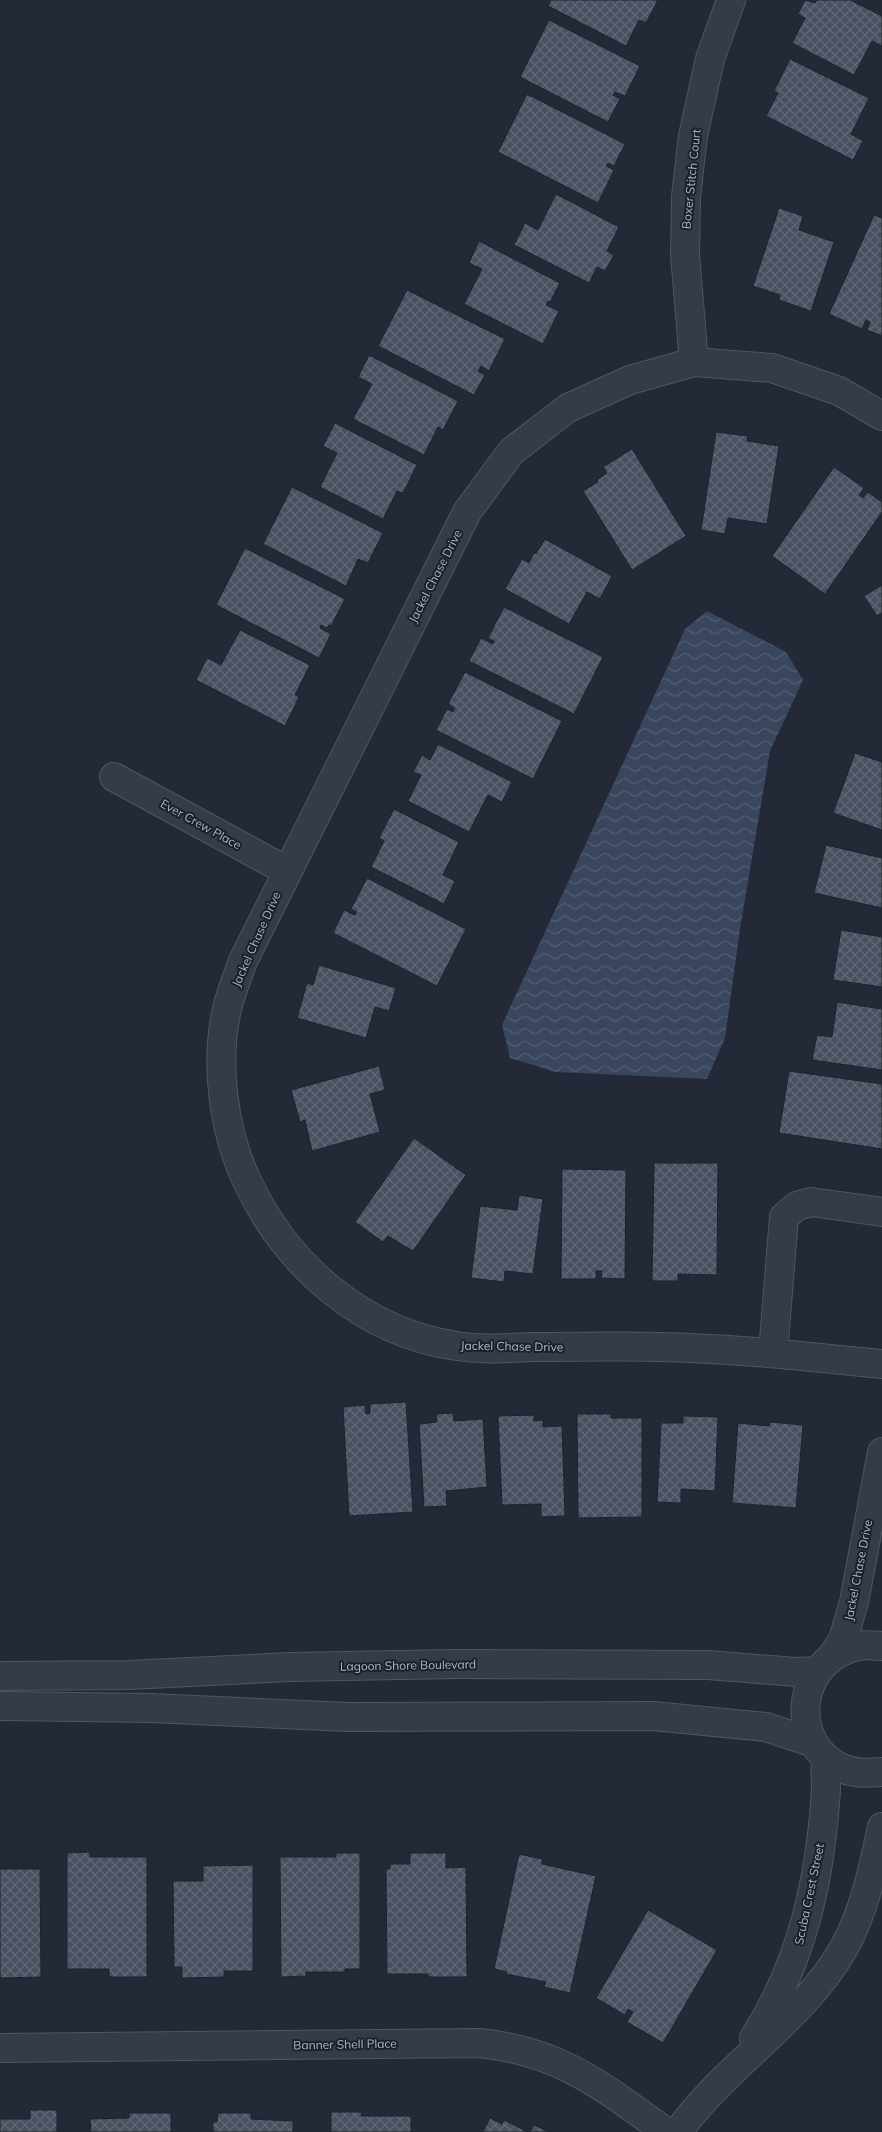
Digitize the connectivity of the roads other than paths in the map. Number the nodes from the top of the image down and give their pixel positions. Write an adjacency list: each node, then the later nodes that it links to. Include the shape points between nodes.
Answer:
1 (731, 0): 2 (street, Boxer Stitch Court, via 710,59 693,136 687,188 684,255)
2 (694, 362): 3 (street, Jackel Chase Drive, via 772,368 839,390); 5 (street, Jackel Chase Drive, via 630,380 568,408 511,452 467,512)
3 (882, 416)
4 (114, 777): 5 (street, Ever Crew Place)
5 (287, 871): 7 (street, Jackel Chase Drive, via 234,984 223,1039 222,1073 230,1136 239,1165 278,1235 313,1275 351,1304 378,1319 420,1337 457,1346 659,1347)
6 (882, 1212): 7 (street, via 811,1202 797,1206 784,1218)
7 (773, 1354): 8 (street, Jackel Chase Drive)
8 (882, 1364)
9 (882, 1452): 11 (street, Jackel Chase Drive, via 854,1602 843,1640)
10 (882, 1646): 11 (street, via 848,1648)
11 (824, 1664): 12 (street, Lagoon Shore Boulevard, via 796,1672 708,1665 456,1664); 14 (street, Jackel Chase Drive, via 808,1688 804,1707 806,1726)
12 (0, 1676)
13 (0, 1706): 14 (street, via 151,1708 347,1717 653,1716 766,1727)
14 (820, 1751): 15 (street, via 844,1769 863,1774); 18 (street, Scuba Crest Street, via 826,1788 822,1836 803,1932 778,1997)
15 (882, 1772)
16 (882, 1827): 18 (street, Scuba Crest Street, via 865,1901 844,1948 803,2002)
17 (0, 2048): 19 (street, Banner Shell Place, via 498,2045 566,2065)
18 (731, 2073): 20 (street, Scuba Crest Street, via 688,2117)
19 (666, 2132)
20 (678, 2132)

